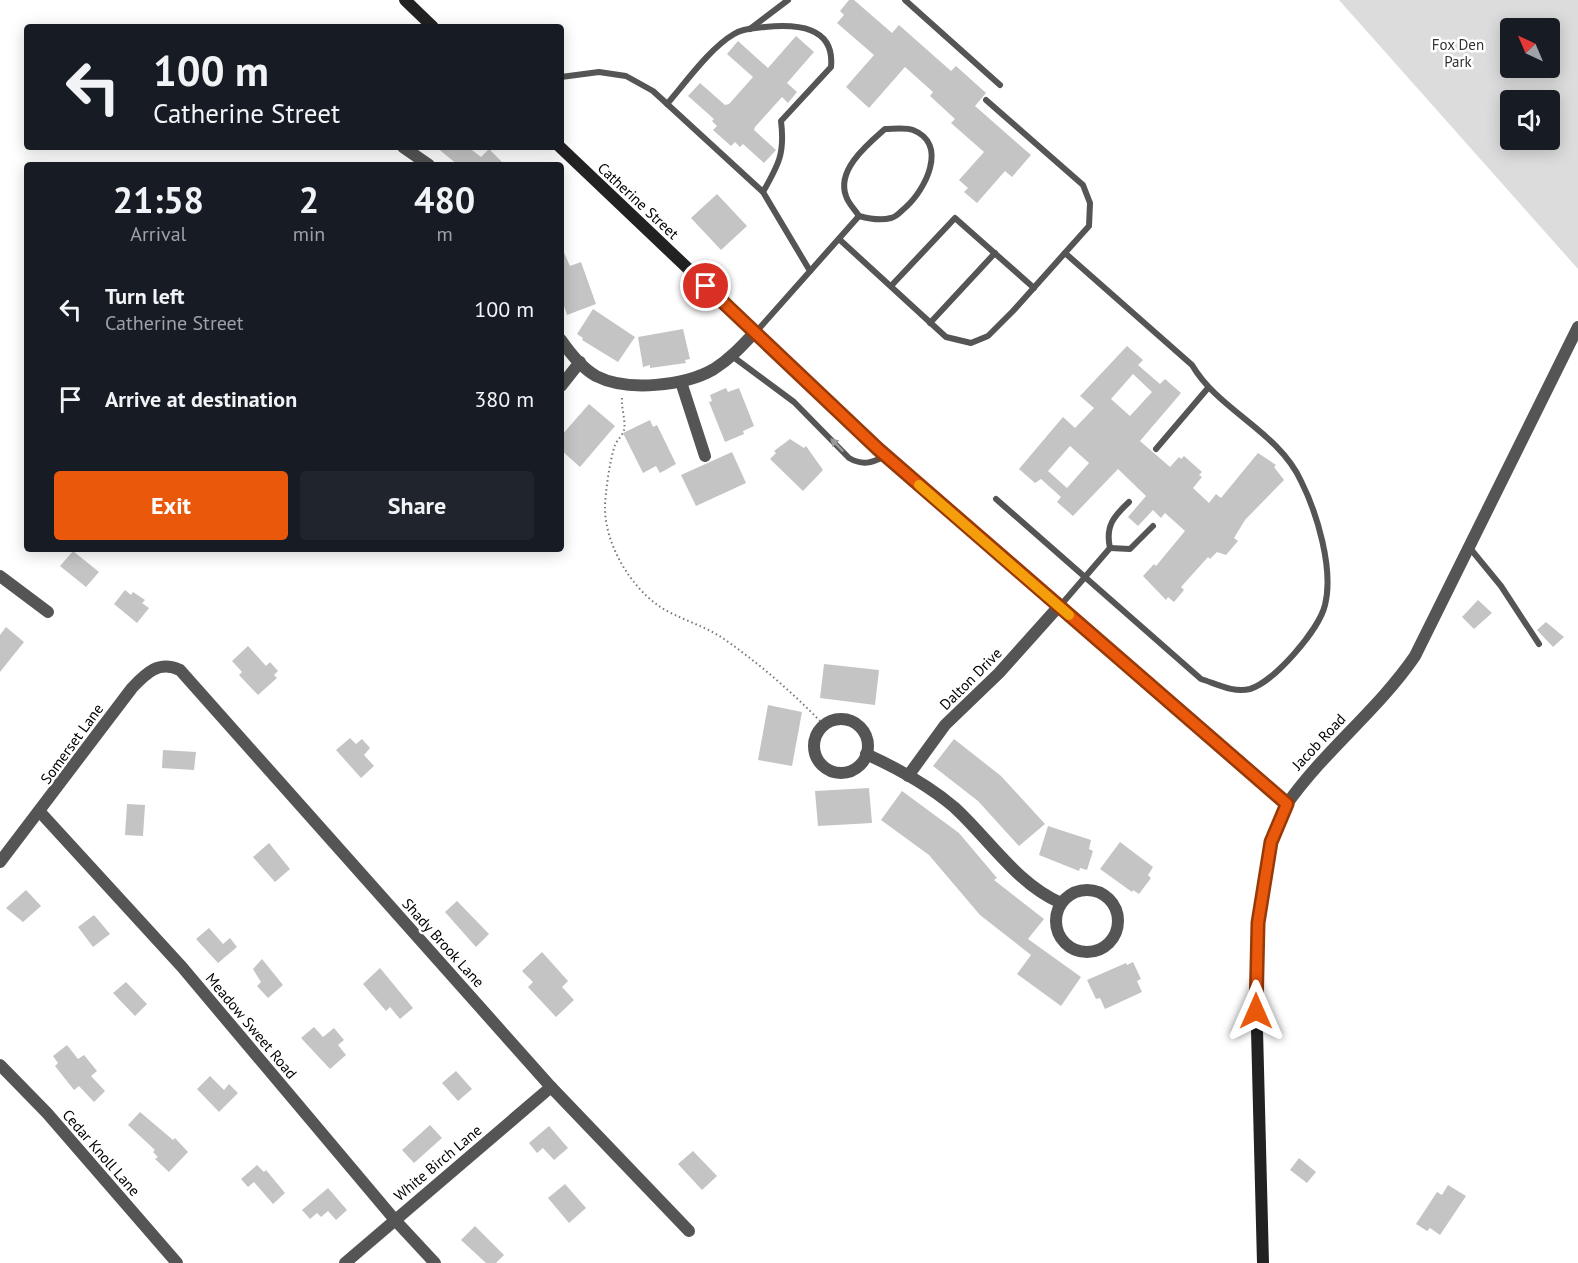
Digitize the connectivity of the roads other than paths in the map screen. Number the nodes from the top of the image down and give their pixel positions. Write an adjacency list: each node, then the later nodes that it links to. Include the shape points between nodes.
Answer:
1 (405, 0): 4 (street)
2 (788, 0): 5 (lane)
3 (905, 0): 7 (lane)
4 (430, 24)
5 (749, 29): 9 (lane, via 735,33); 13 (lane, via 811,29 824,38 832,55 831,67 781,121 784,145 779,165)
6 (564, 77): 9 (lane, via 600,72 626,76 654,91)
7 (1000, 86)
8 (986, 100): 17 (lane, via 1083,185 1090,202 1089,226)
9 (667, 104): 13 (lane)
10 (407, 150): 12 (street)
11 (563, 150): 23 (street, Catherine Street)
12 (425, 162)
13 (763, 192): 18 (lane)
14 (859, 216): 14 (lane, via 846,196 845,181 851,165 885,129 913,130 928,142 933,157 929,175 914,199 893,218 875,220); 15 (lane)
15 (839, 238): 18 (lane); 19 (lane)
16 (995, 253): 19 (lane, via 955,219); 20 (lane); 21 (lane)
17 (1065, 253): 20 (lane); 29 (lane, via 1192,365)
18 (810, 271): 23 (lane)
19 (891, 286): 21 (lane)
20 (1034, 288): 21 (lane, via 988,336 971,343 946,337)
21 (930, 323)
22 (1578, 327): 36 (street, Jacob Road)
23 (755, 332): 25 (street); 32 (street, Catherine Street)
24 (564, 344): 26 (street)
25 (732, 356): 28 (street, via 714,369); 32 (lane, one-way to 25, via 869,464 849,458 794,402)
26 (580, 362): 27 (street); 28 (street, via 597,376 623,383)
27 (564, 382)
28 (681, 382): 31 (street)
29 (1208, 388): 30 (lane); 39 (lane, via 1270,439 1300,478 1316,516 1326,566 1325,606 1306,640 1275,674 1251,688 1233,690 1201,679)
30 (1156, 449)
31 (705, 456)
32 (887, 456): 40 (street, Catherine Street)
33 (996, 499): 39 (lane)
34 (1129, 502): 37 (lane, via 1108,527)
35 (1153, 526): 37 (lane, via 1130,549)
36 (1468, 547): 42 (lane, via 1501,586); 46 (street, Jacob Road, via 1415,657 1398,681 1308,774)
37 (1110, 548): 39 (lane)
38 (0, 576): 41 (street)
39 (1084, 576): 40 (lane)
40 (1059, 606): 45 (street, Dalton Drive, via 999,674 945,725); 46 (street, Catherine Street)
41 (48, 612)
42 (1539, 644)
43 (180, 670): 47 (street, Somerset Lane, via 162,665 146,673); 51 (street, Shady Brook Lane)
44 (866, 754): 44 (street, via 857,768 848,773 827,770 819,763 814,743 824,725 834,720 855,723 867,740); 45 (street)
45 (908, 776): 49 (street, via 953,807 1035,888)
46 (1287, 804): 57 (street, Jacob Road, via 1271,842 1258,923 1256,1003)
47 (40, 812): 48 (street, Somerset Lane); 52 (street, Meadow Sweet Road, via 182,967)
48 (0, 862)
49 (1061, 903): 49 (street, via 1056,927 1069,947 1093,952 1113,938 1118,914 1105,894 1081,889)
50 (0, 1065): 54 (street, Cedar Knoll Lane, via 47,1113)
51 (551, 1087): 52 (street, White Birch Lane); 53 (street, Shady Brook Lane)
52 (394, 1220): 55 (street, White Birch Lane); 56 (street, Meadow Sweet Road)
53 (689, 1231)
54 (177, 1263)
55 (345, 1263)
56 (435, 1263)
57 (1263, 1263)

